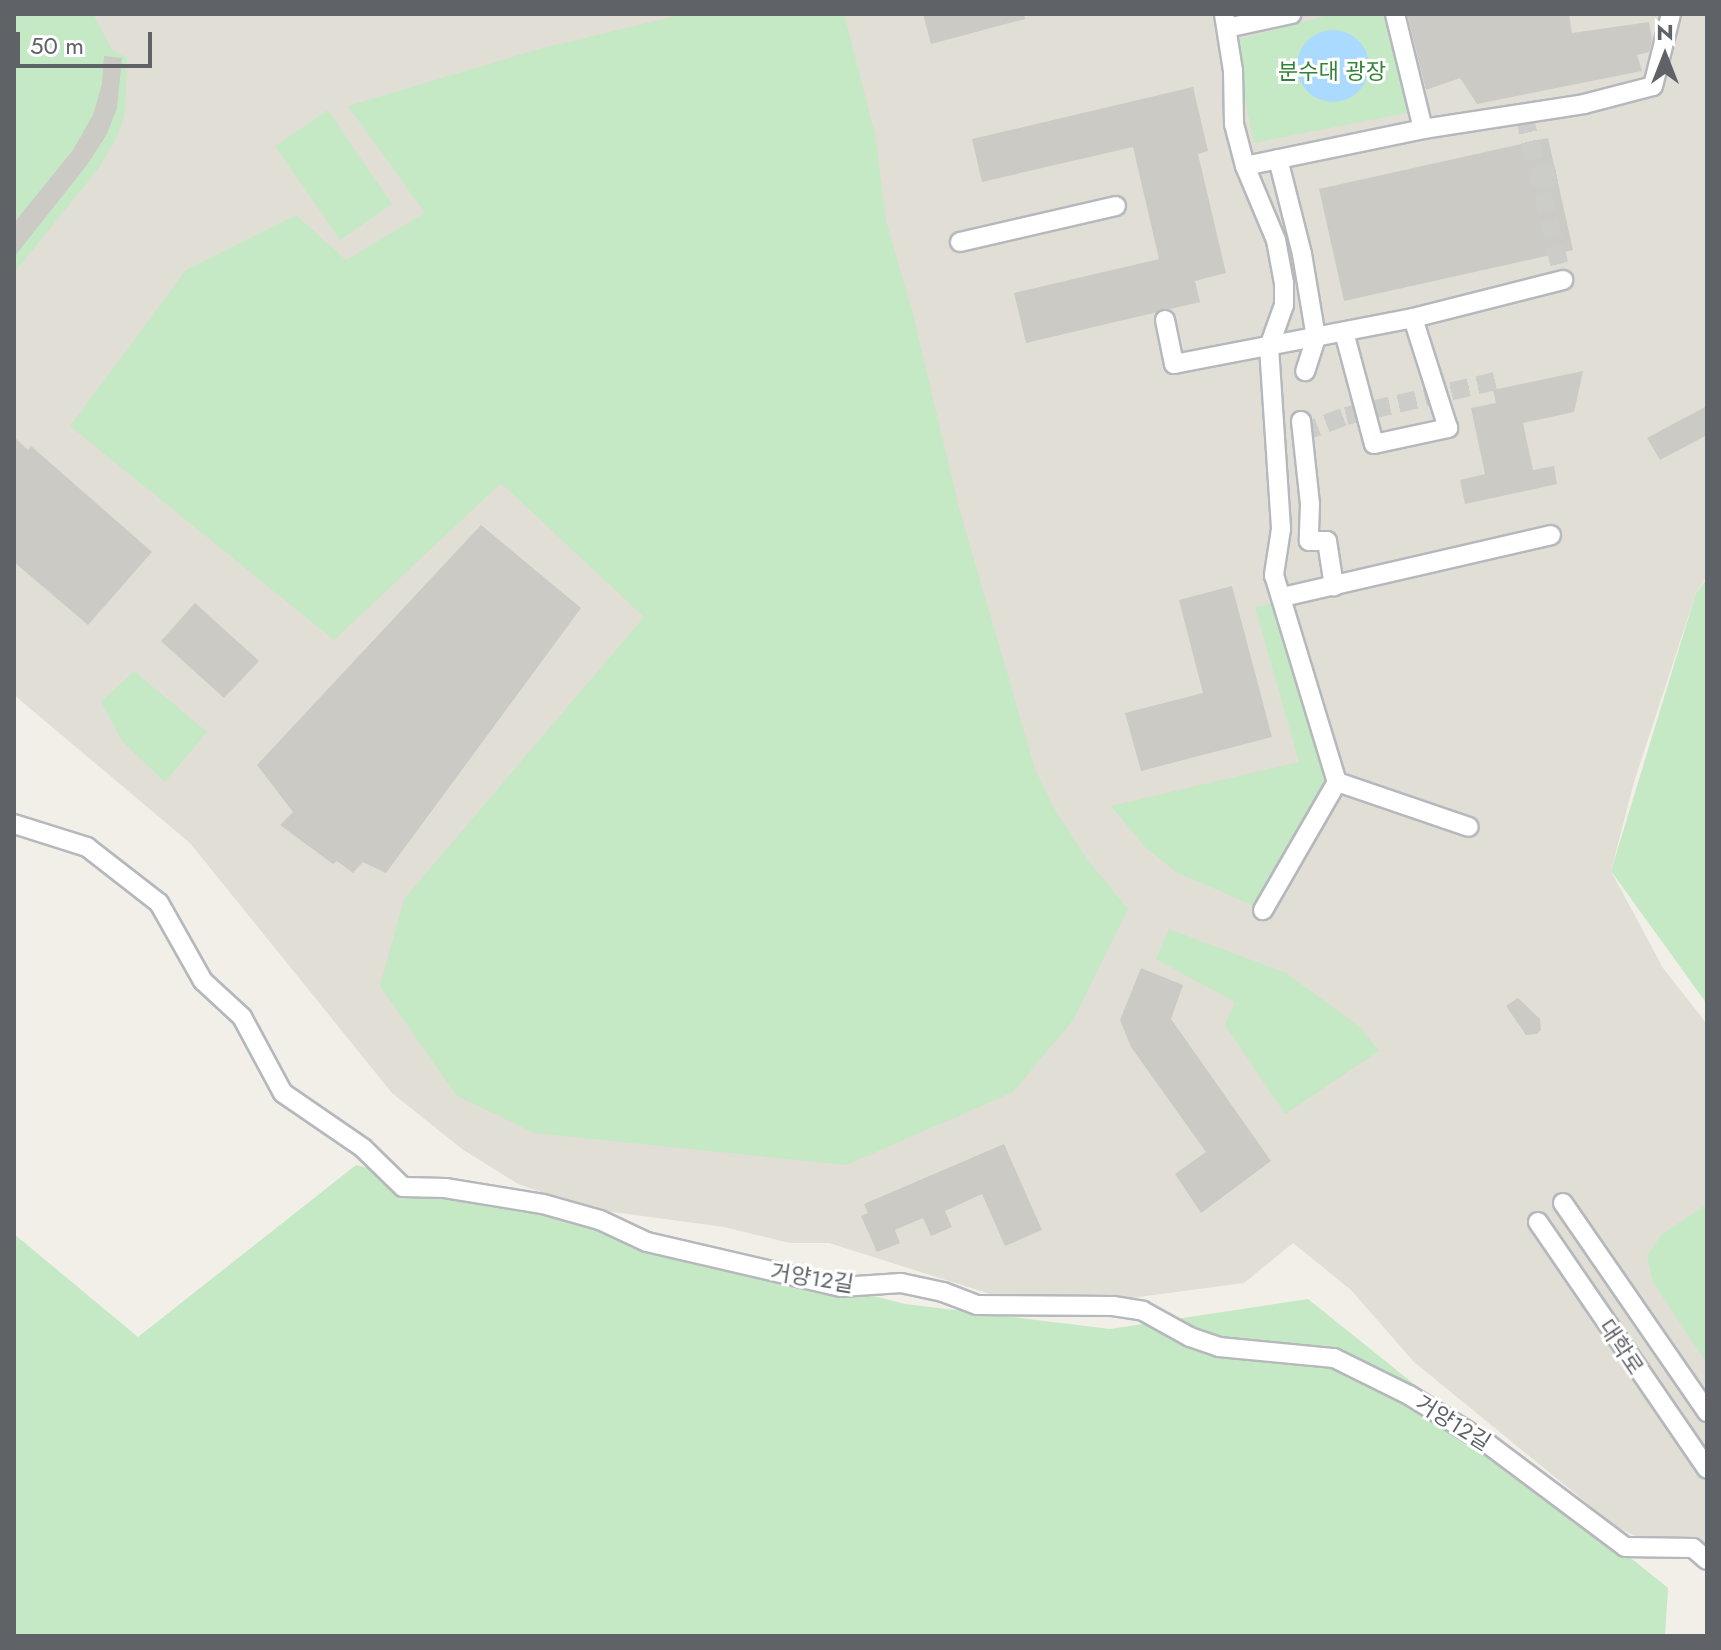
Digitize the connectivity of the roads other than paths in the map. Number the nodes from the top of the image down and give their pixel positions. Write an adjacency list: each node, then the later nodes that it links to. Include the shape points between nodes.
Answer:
1 (1292, 14): 4 (street)
2 (1395, 14): 5 (street)
3 (1671, 14): 5 (street, via 1653,86 1554,110)
4 (1226, 21): 7 (street, via 1234,124)
5 (1423, 129): 6 (street)
6 (1278, 159): 7 (street); 14 (street)
7 (1245, 166): 15 (street, via 1276,240 1284,283 1284,305)
8 (1116, 206): 9 (street)
9 (960, 242)
10 (1563, 280): 11 (street)
11 (1413, 318): 13 (street); 13 (street, via 1448,428 1374,444)
12 (1165, 320): 15 (street, via 1174,364)
13 (1344, 332): 14 (street)
14 (1316, 338): 15 (street); 16 (street)
15 (1269, 347): 19 (street)
16 (1305, 371)
17 (1301, 421): 18 (street)
18 (1303, 450): 19 (street); 21 (street, via 1309,541 1327,541)
19 (1277, 456): 22 (street, via 1281,529 1274,575)
20 (1551, 535): 21 (street)
21 (1334, 586): 22 (street)
22 (1283, 597): 23 (street)
23 (1337, 782): 25 (street); 26 (street)
24 (14, 824): 31 (street, 거양12길, via 87,847 159,903 203,981 242,1017 283,1093 363,1148 403,1187 445,1188 543,1204 600,1220 647,1242 841,1287 901,1283 977,1305 1113,1306 1143,1311 1219,1347 1334,1358 1409,1395 1488,1444 1625,1547 1693,1548)
25 (1469, 827)
26 (1263, 910)
27 (1563, 1203): 29 (street, 대학로)
28 (1538, 1222): 30 (street, 대학로)
29 (1707, 1412)
30 (1707, 1469)
31 (1707, 1560)

